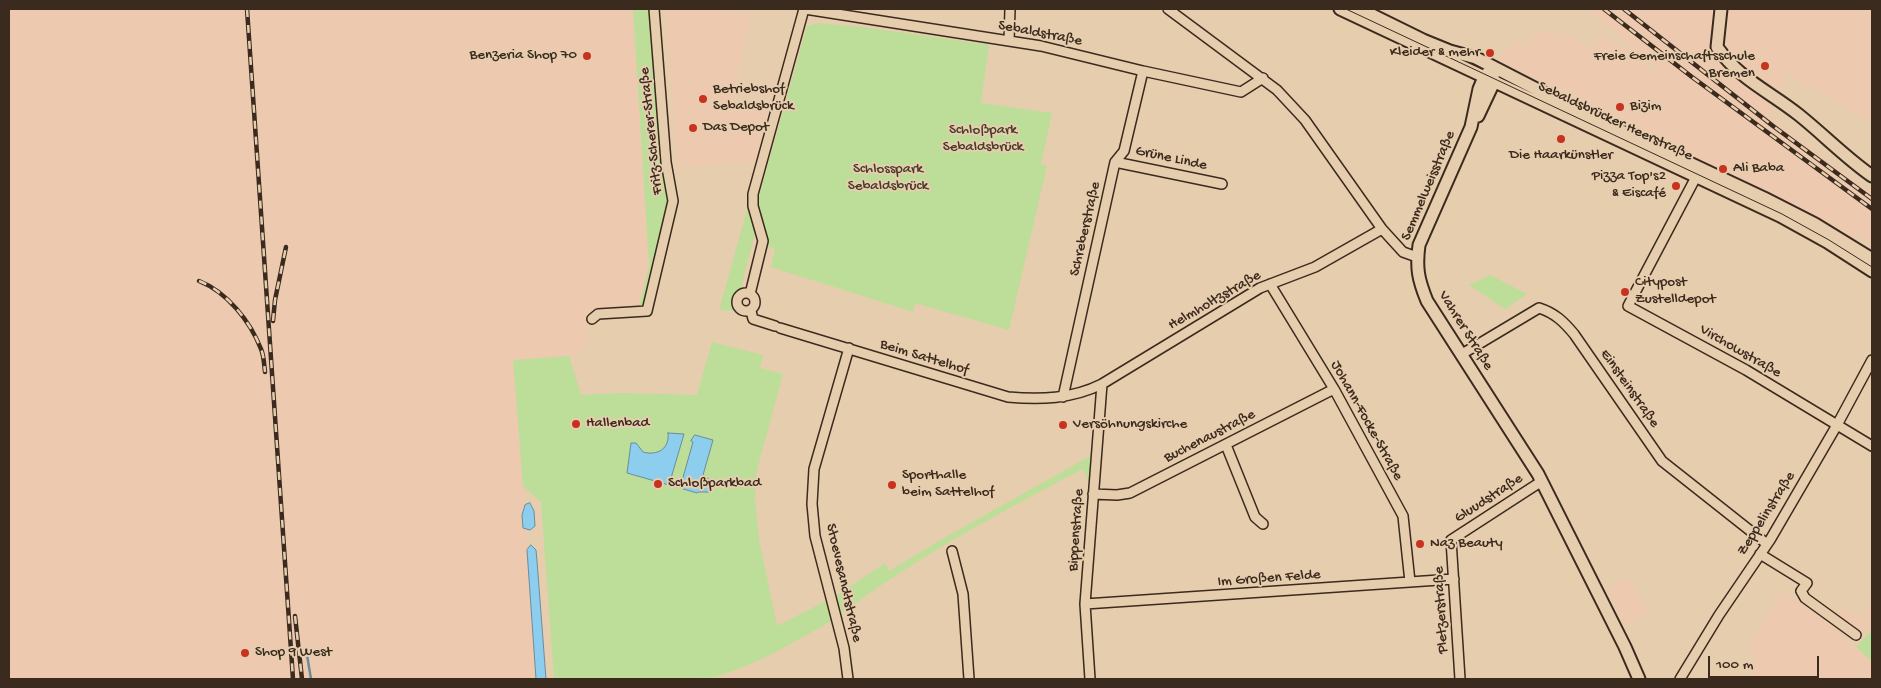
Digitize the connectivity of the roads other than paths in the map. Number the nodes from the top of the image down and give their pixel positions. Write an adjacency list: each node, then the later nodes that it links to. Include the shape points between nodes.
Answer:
1 (654, 9): 27 (street, Fritz-Scherer-Straße, via 666,162 673,200 647,311 598,314)
2 (805, 9): 8 (street, Sebaldstraße); 25 (street, via 753,194 762,246)
3 (1010, 9): 8 (street)
4 (1168, 9): 12 (street)
5 (1340, 9): 9 (main road, Sebaldsbrücker Heerstraße)
6 (1360, 9): 10 (main road, Sebaldsbrücker Heerstraße, via 1423,40)
7 (1721, 9): 18 (main road, via 1717,47 1739,73 1768,95 1779,109 1820,135)
8 (1009, 41): 11 (street, Sebaldstraße)
9 (1452, 63): 13 (main road, Sebaldsbrücker Heerstraße); 14 (main road)
10 (1493, 67): 13 (main road, Semmelweisstraße); 22 (main road, Sebaldsbrücker Heerstraße, via 1808,220)
11 (1143, 71): 12 (street, Sebaldstraße, via 1241,92); 16 (street, Schreberstraße, via 1124,151)
12 (1263, 78): 20 (street, via 1305,120)
13 (1489, 79): 14 (main road, Semmelweisstraße); 15 (main road, Semmelweisstraße); 17 (main road, Sebaldsbrücker Heerstraße)
14 (1479, 89): 15 (main road, Semmelweisstraße)
15 (1471, 127): 21 (main road, Semmelweisstraße, via 1419,245)
16 (1115, 162): 19 (street, Grüne Linde); 33 (street, Schreberstraße)
17 (1696, 176): 23 (main road, Sebaldsbrücker Heerstraße, via 1806,230); 34 (street, Virchowstraße, via 1628,306 1746,370)
18 (1872, 176)
19 (1222, 184)
20 (1382, 229): 21 (street, via 1403,252); 24 (street, Helmholtzstraße, via 1315,267)
21 (1417, 257): 29 (main road, Vahrer Straße, via 1418,279 1426,301)
22 (1872, 259)
23 (1872, 271)
24 (1270, 284): 31 (street, Helmholtzstraße); 32 (street, Johann-Focke-Straße)
25 (750, 294): 26 (street, via 756,302); 26 (street, via 742,294 737,304 742,310)
26 (751, 311): 28 (street, Beim Sattelhof, via 753,319)
27 (592, 319)
28 (848, 348): 33 (street, Beim Sattelhof, via 1008,397); 48 (street, Stoevesandtstraße, via 814,469 812,504 815,536 844,648)
29 (1462, 354): 37 (main road, Vahrer Straße); 41 (street, Einsteinstraße, via 1539,308 1550,311 1574,334 1662,460)
30 (1872, 360): 34 (street, Zeppelinstraße)
31 (1102, 384): 33 (street, Helmholtzstraße); 38 (street, Bippenstraße)
32 (1334, 389): 35 (street, Buchenaustraße); 45 (street, Johann-Focke-Straße, via 1402,516)
33 (1063, 397)
34 (1837, 425): 36 (street, Virchowstraße); 41 (street, Zeppelinstraße)
35 (1226, 445): 38 (street, Buchenaustraße, via 1130,492); 39 (street, via 1254,517)
36 (1872, 446)
37 (1542, 482): 40 (street, Gluudstraße); 52 (main road, Vahrer Straße)
38 (1093, 494): 46 (street, Bippenstraße)
39 (1262, 524)
40 (1451, 540): 44 (street, Pletzerstraße)
41 (1766, 544): 43 (street, Zeppelinstraße)
42 (952, 551): 49 (street, via 964,594)
43 (1760, 554): 47 (street, via 1807,583 1801,591 1805,598); 53 (street, Zeppelinstraße)
44 (1454, 579): 45 (street, Im Großen Felde); 51 (street, Pletzerstraße)
45 (1410, 582): 46 (street, Im Großen Felde)
46 (1085, 604): 50 (street, Bippenstraße)
47 (1856, 635)
48 (848, 679)
49 (969, 679)
50 (1090, 679)
51 (1460, 679)
52 (1639, 679)
53 (1680, 679)

